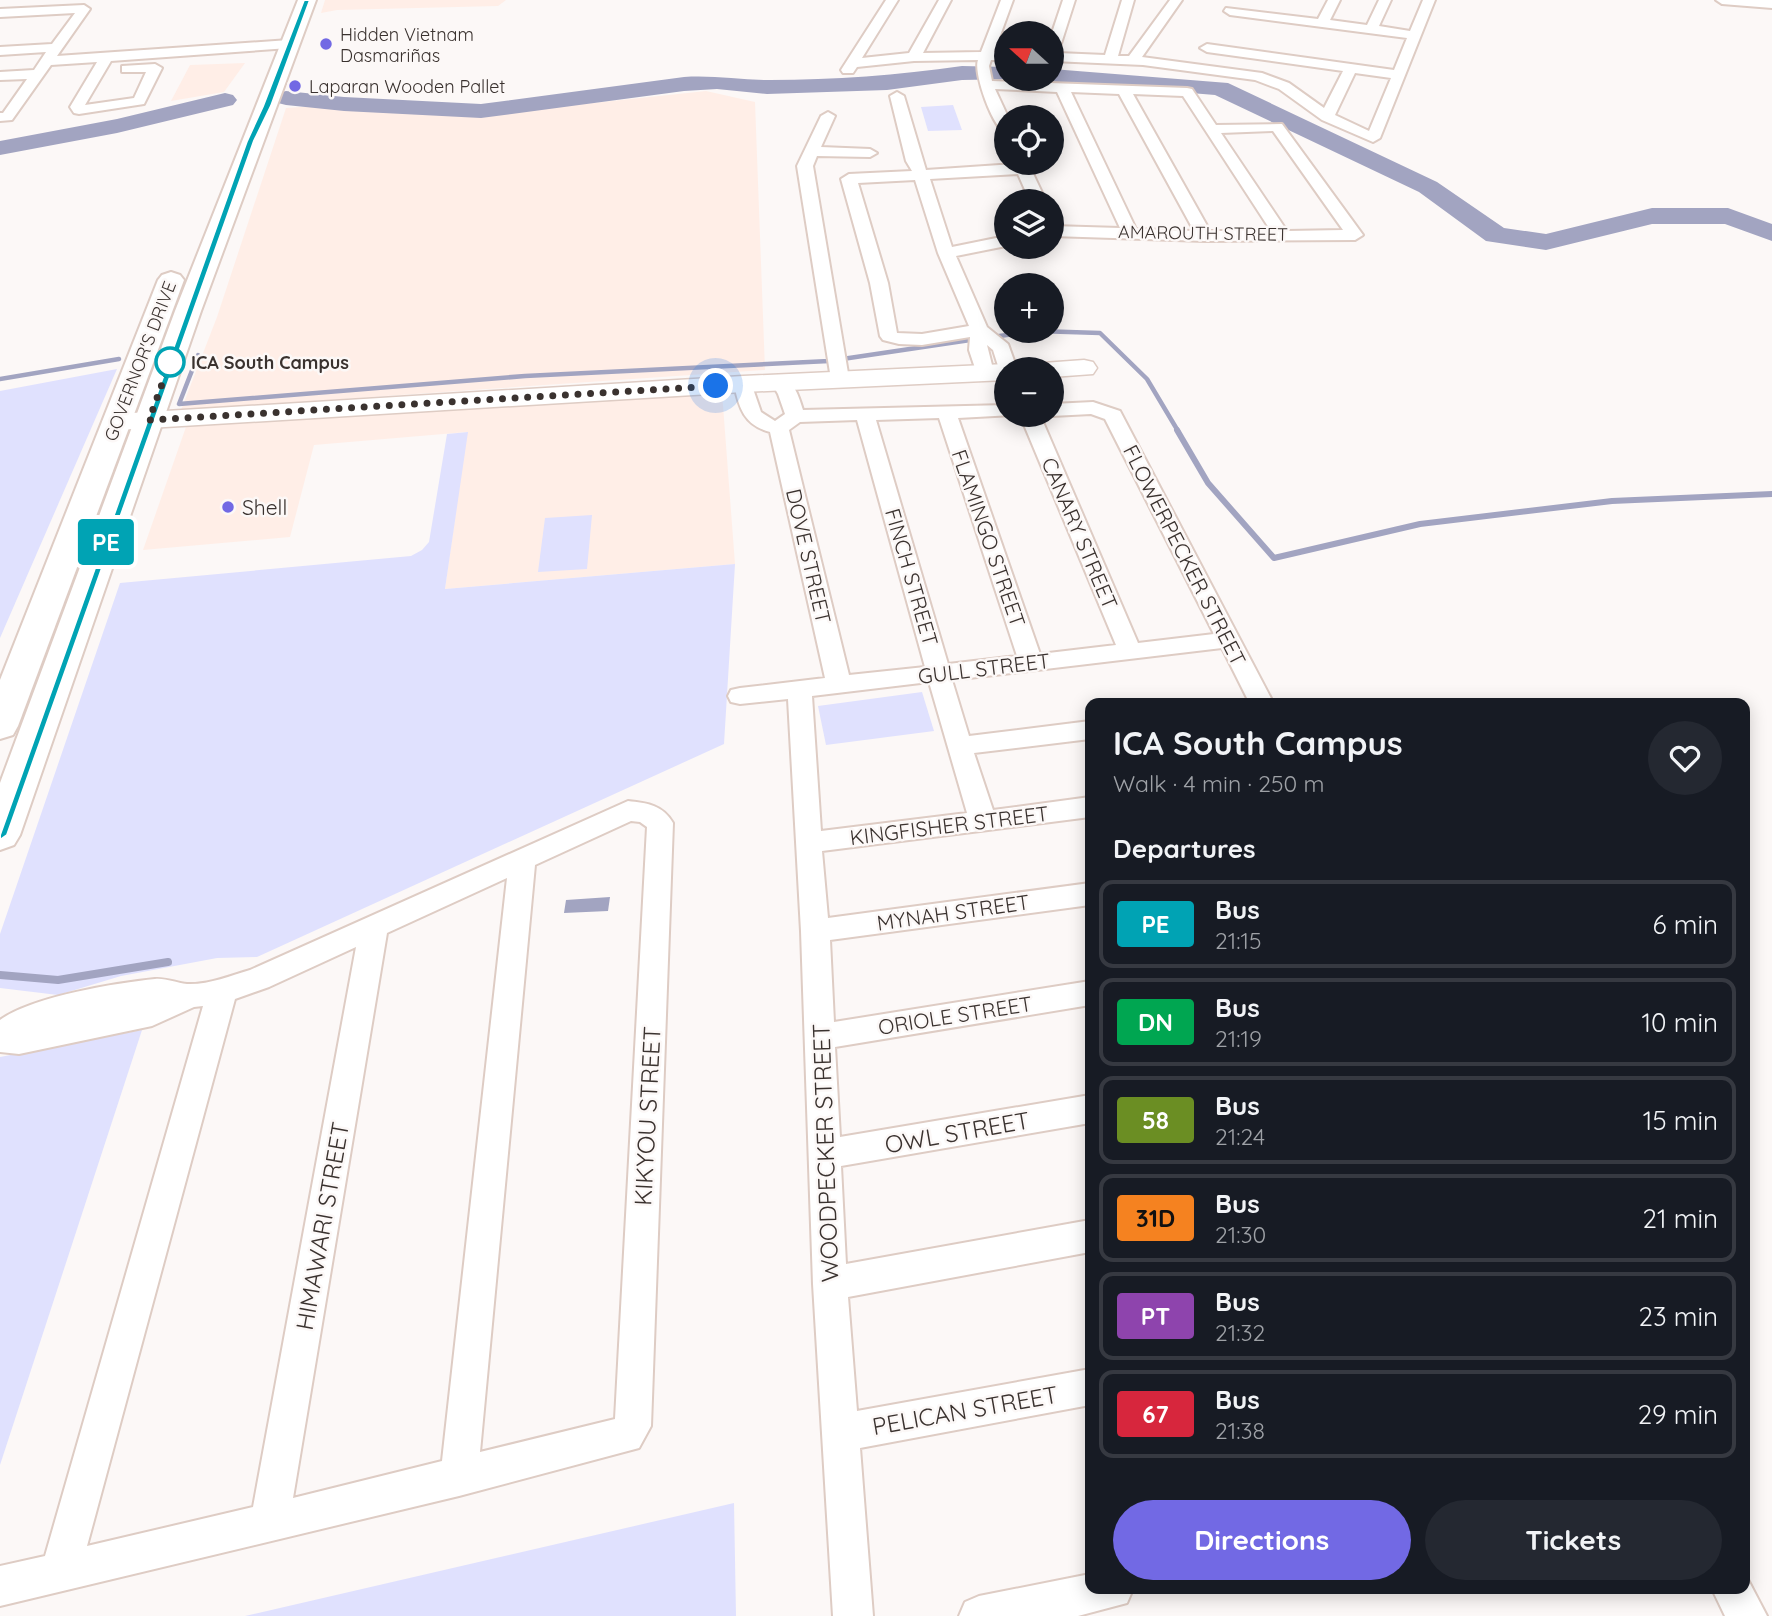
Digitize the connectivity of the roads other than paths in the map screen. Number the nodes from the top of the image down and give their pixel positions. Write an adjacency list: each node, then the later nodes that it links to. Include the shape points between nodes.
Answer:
1 (289, 0): 24 (main road, GOVERNOR'S DRIVE)
2 (307, 0): 24 (main road, GOVERNOR'S DRIVE)
3 (892, 0): 27 (street, via 851,67)
4 (945, 0): 27 (street)
5 (1007, 0): 37 (street)
6 (1069, 0): 18 (street)
7 (1128, 0): 29 (street)
8 (1176, 0): 30 (street)
9 (1287, 0): 17 (street)
10 (1334, 0): 19 (street)
11 (1385, 0): 20 (street)
12 (1429, 0): 21 (street)
13 (1722, 0): 14 (street)
14 (1772, 4)
15 (1231, 11): 17 (street)
16 (0, 13): 22 (street, via 84,9)
17 (1277, 17): 19 (street)
18 (1062, 21)
19 (1322, 23): 20 (street)
20 (1371, 29): 21 (street)
21 (1415, 34): 41 (street)
22 (57, 48): 23 (street); 32 (street)
23 (0, 51)
24 (275, 51): 26 (street); 77 (main road, GOVERNOR'S DRIVE, via 270,98)
25 (1256, 55): 31 (street); 34 (street, via 1210,43); 40 (street)
26 (106, 57): 32 (street); 36 (street)
27 (914, 57): 37 (street)
28 (1064, 57): 29 (street)
29 (1111, 59): 30 (street)
30 (1133, 60): 34 (street)
31 (1296, 60): 35 (street); 44 (street)
32 (48, 61): 39 (street)
33 (994, 64): 37 (street)
34 (1195, 67): 40 (street)
35 (1350, 68): 41 (street); 51 (street)
36 (98, 71): 36 (street, via 79,110 139,101 155,68)
37 (984, 71): 38 (street); 48 (street)
38 (994, 73)
39 (39, 74): 42 (street); 50 (street, via 7,117)
40 (1249, 74): 44 (street)
41 (1400, 75): 51 (street, via 1373,138)
42 (0, 76)
43 (1064, 86): 45 (street)
44 (1284, 86): 51 (street)
45 (1123, 89): 52 (street, via 1187,92); 61 (street)
46 (1063, 91): 59 (street)
47 (897, 96): 56 (street)
48 (997, 105)
49 (828, 116): 53 (street)
50 (0, 117)
51 (1327, 117)
52 (1214, 129): 60 (street); 60 (street, AMAROUTH STREET, via 1277,127 1355,235)
53 (810, 151): 54 (street); 70 (street, via 806,169)
54 (870, 153)
55 (994, 168): 56 (street)
56 (921, 174): 57 (street); 63 (street)
57 (849, 179): 65 (street, via 889,336 900,340)
58 (1064, 231): 59 (street, AMAROUTH STREET)
59 (1130, 233): 61 (street, AMAROUTH STREET)
60 (1281, 234): 61 (street, AMAROUTH STREET)
61 (1205, 236)
62 (994, 243): 63 (street)
63 (946, 253): 65 (street)
64 (181, 254): 77 (main road, GOVERNOR'S DRIVE)
65 (979, 330): 66 (street, via 978,350)
66 (994, 365)
67 (1084, 368): 68 (street)
68 (1064, 369)
69 (994, 371): 70 (street)
70 (840, 379): 71 (street)
71 (780, 382): 72 (street); 78 (street, DOVE STREET, via 789,394)
72 (743, 384): 77 (street); 78 (street, via 750,412 759,423)
73 (1064, 409): 80 (street, FLOWERPECKER STREET, via 1093,408 1113,415)
74 (994, 411): 75 (street)
75 (947, 413): 76 (street); 82 (street, FLAMINGO STREET)
76 (865, 414): 78 (street); 83 (street, FINCH STREET)
77 (133, 421): 88 (main road, GOVERNOR'S DRIVE); 93 (main road, GOVERNOR'S DRIVE)
78 (787, 422): 84 (street, DOVE STREET)
79 (1035, 427): 81 (street, CANARY STREET)
80 (1229, 640): 81 (street, GULL STREET); 87 (street, FLOWERPECKER STREET)
81 (1129, 651): 82 (street, GULL STREET)
82 (1031, 663): 83 (street, GULL STREET)
83 (940, 673): 84 (street, GULL STREET); 90 (street, FINCH STREET)
84 (839, 685): 85 (street, GULL STREET)
85 (800, 689): 86 (street, GULL STREET); 94 (street, WOODPECKER STREET)
86 (740, 696)
87 (1259, 698)
88 (0, 726)
89 (1085, 731): 90 (street)
90 (959, 747): 92 (street, FINCH STREET)
91 (1085, 808): 92 (street, KINGFISHER STREET)
92 (983, 821): 94 (street, KINGFISHER STREET)
93 (0, 835)
94 (809, 843): 98 (street, WOODPECKER STREET)
95 (522, 860): 97 (street); 108 (street, KIKYOU STREET, via 628,811 647,813 660,822); 110 (street)
96 (1085, 895): 98 (street, MYNAH STREET)
97 (374, 928): 99 (street, via 258,979); 111 (street, HIMAWARI STREET)
98 (815, 931): 101 (street, WOODPECKER STREET)
99 (205, 993): 102 (street, via 152,1014 19,1041); 112 (street)
100 (1085, 994): 101 (street, ORIOLE STREET)
101 (820, 1037): 104 (street, WOODPECKER STREET)
102 (0, 1038)
103 (1085, 1110): 104 (street, OWL STREET)
104 (825, 1154): 106 (street, WOODPECKER STREET)
105 (1085, 1237): 106 (street)
106 (830, 1284): 109 (street, WOODPECKER STREET)
107 (1085, 1388): 109 (street, PELICAN STREET)
108 (632, 1426): 110 (street, via 617,1439)
109 (841, 1433): 116 (street, WOODPECKER STREET)
110 (459, 1477): 111 (street)
111 (269, 1523): 112 (street)
112 (60, 1573): 113 (street)
113 (0, 1586)
114 (1088, 1594): 117 (street)
115 (1735, 1594): 118 (street)
116 (853, 1616)
117 (979, 1616)
118 (1747, 1616)

